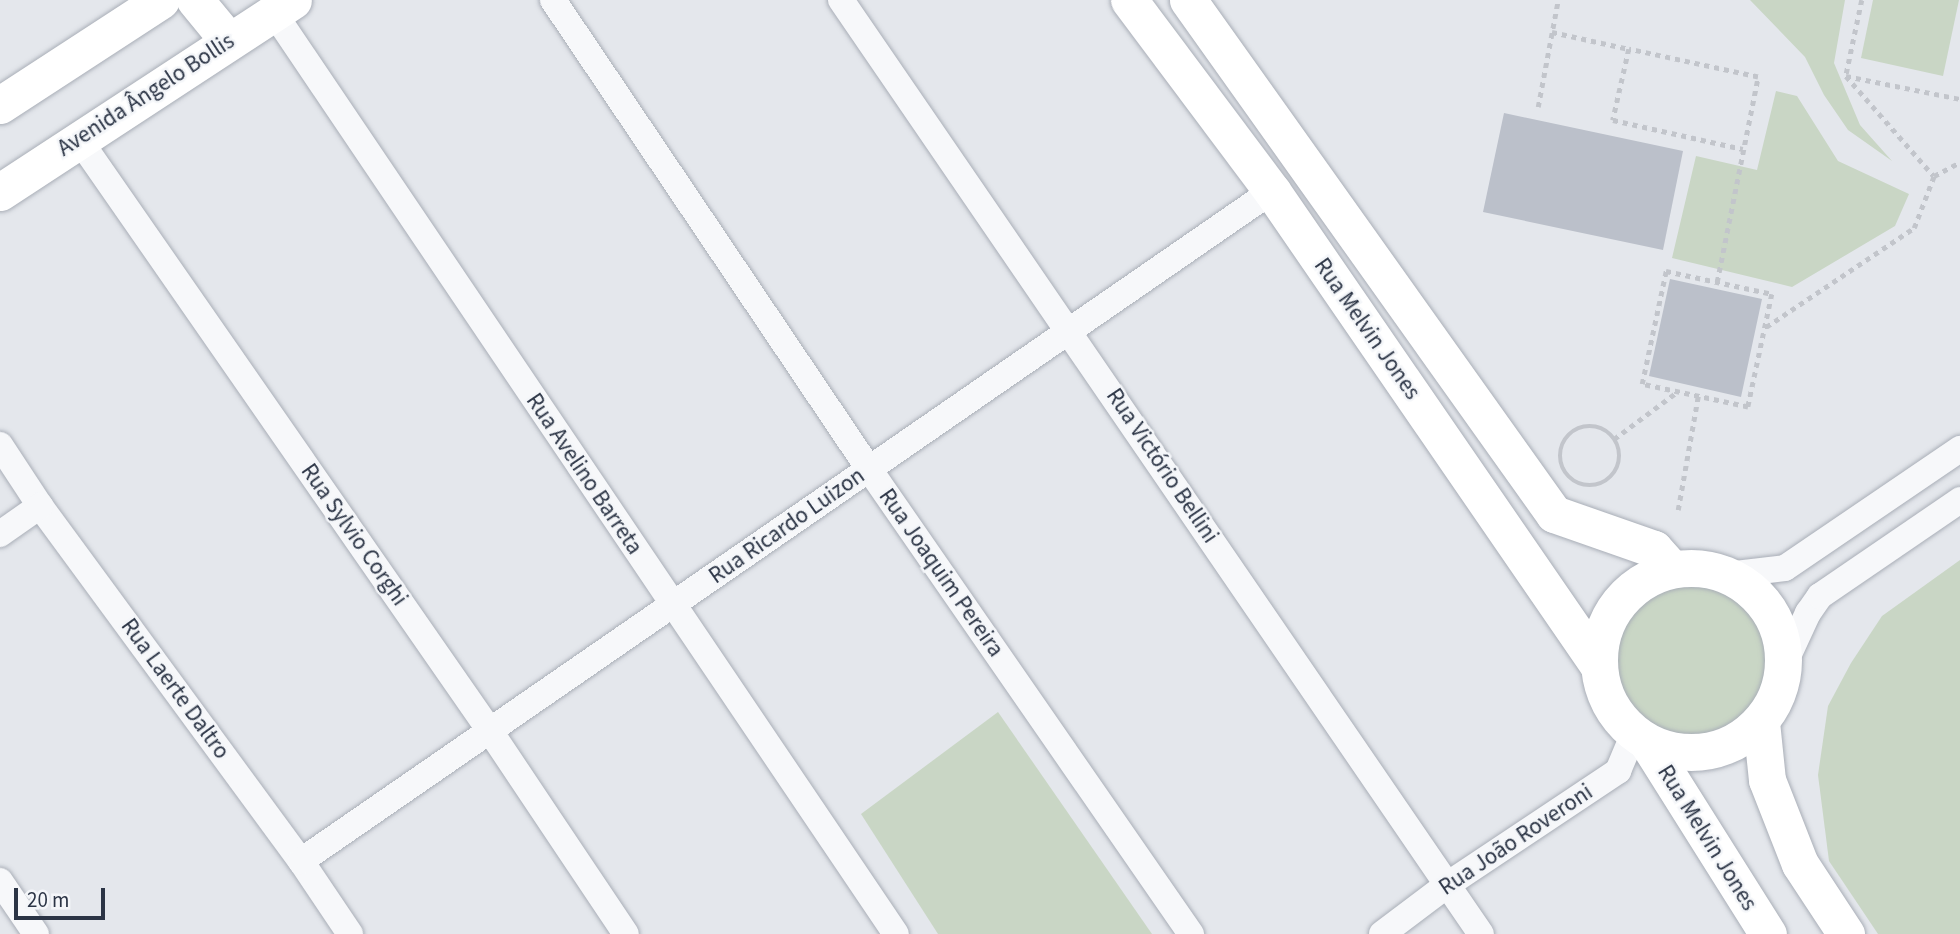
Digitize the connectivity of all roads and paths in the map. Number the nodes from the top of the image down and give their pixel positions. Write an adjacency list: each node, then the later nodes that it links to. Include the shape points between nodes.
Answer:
1 (161, 0): 15 (street)
2 (195, 0): 11 (street)
3 (553, 0): 31 (street, Rua Joaquim Pereira)
4 (841, 0): 25 (street, Rua Victório Bellini)
5 (1129, 0): 22 (street, Rua Melvin Jones)
6 (1188, 0): 36 (street, Rua Melvin Jones, via 1554,514 1654,550)
7 (1558, 0): 10 (path)
8 (1862, 0): 13 (path)
9 (283, 7): 11 (street, Avenida Ângelo Bollis); 38 (street, Rua Avelino Barreta)
10 (1552, 32): 12 (path); 16 (path)
11 (228, 40): 17 (street, Avenida Ângelo Bollis)
12 (1629, 49): 18 (path, via 1758,78); 18 (path, via 1613,120)
13 (1846, 76): 14 (path); 20 (path)
14 (1960, 100)
15 (0, 105)
16 (1538, 107)
17 (78, 138): 21 (street, Avenida Ângelo Bollis); 42 (street, Rua Sylvio Corghi)
18 (1743, 149): 23 (path)
19 (1960, 162): 20 (path)
20 (1934, 176): 24 (path, via 1914,228)
21 (0, 191)
22 (1272, 191): 25 (street, Rua Ricardo Luizon); 39 (street, Rua Melvin Jones)
23 (1717, 282): 24 (path, via 1772,294); 26 (path, via 1666,271 1642,384)
24 (1765, 327): 27 (path, via 1748,407)
25 (1070, 331): 31 (street, Rua Ricardo Luizon); 46 (street, Rua Victório Bellini)
26 (1678, 392): 27 (path); 28 (path)
27 (1698, 396): 34 (path)
28 (1614, 440): 28 (path, via 1596,427 1577,429 1560,452 1564,471 1579,484 1599,485 1608,480 1619,464)
29 (0, 445): 33 (street, Rua Laerte Daltro)
30 (1960, 449): 37 (street, via 1785,568)
31 (869, 469): 38 (street, Rua Ricardo Luizon); 51 (street, Rua Joaquim Pereira)
32 (1960, 499): 40 (street, via 1820,596)
33 (40, 506): 35 (street); 44 (street, Rua Laerte Daltro)
34 (1678, 510)
35 (0, 534)
36 (1672, 569): 37 (street, via 1700,568); 39 (street, via 1626,594 1610,614 1600,639)
37 (1727, 575): 40 (street, via 1752,590 1770,612 1781,638)
38 (672, 605): 42 (street, Rua Ricardo Luizon); 50 (street, Rua Avelino Barreta)
39 (1598, 665): 43 (street, via 1603,691 1615,714)
40 (1783, 667): 41 (street, via 1776,696)
41 (1761, 722): 43 (street, via 1737,741 1708,751 1676,752); 55 (street, via 1767,780 1800,864)
42 (491, 731): 44 (street, Rua Ricardo Luizon); 49 (street, Rua Sylvio Corghi)
43 (1640, 738): 46 (street, Rua João Roveroni, via 1618,771); 54 (street, Rua Melvin Jones)
44 (301, 861): 48 (street, Rua Laerte Daltro)
45 (0, 881): 47 (street)
46 (1447, 885): 52 (street, Rua João Roveroni); 53 (street, Rua Victório Bellini)
47 (36, 934)
48 (350, 934)
49 (626, 934)
50 (896, 934)
51 (1191, 934)
52 (1382, 934)
53 (1481, 934)
54 (1768, 934)
55 (1846, 934)

